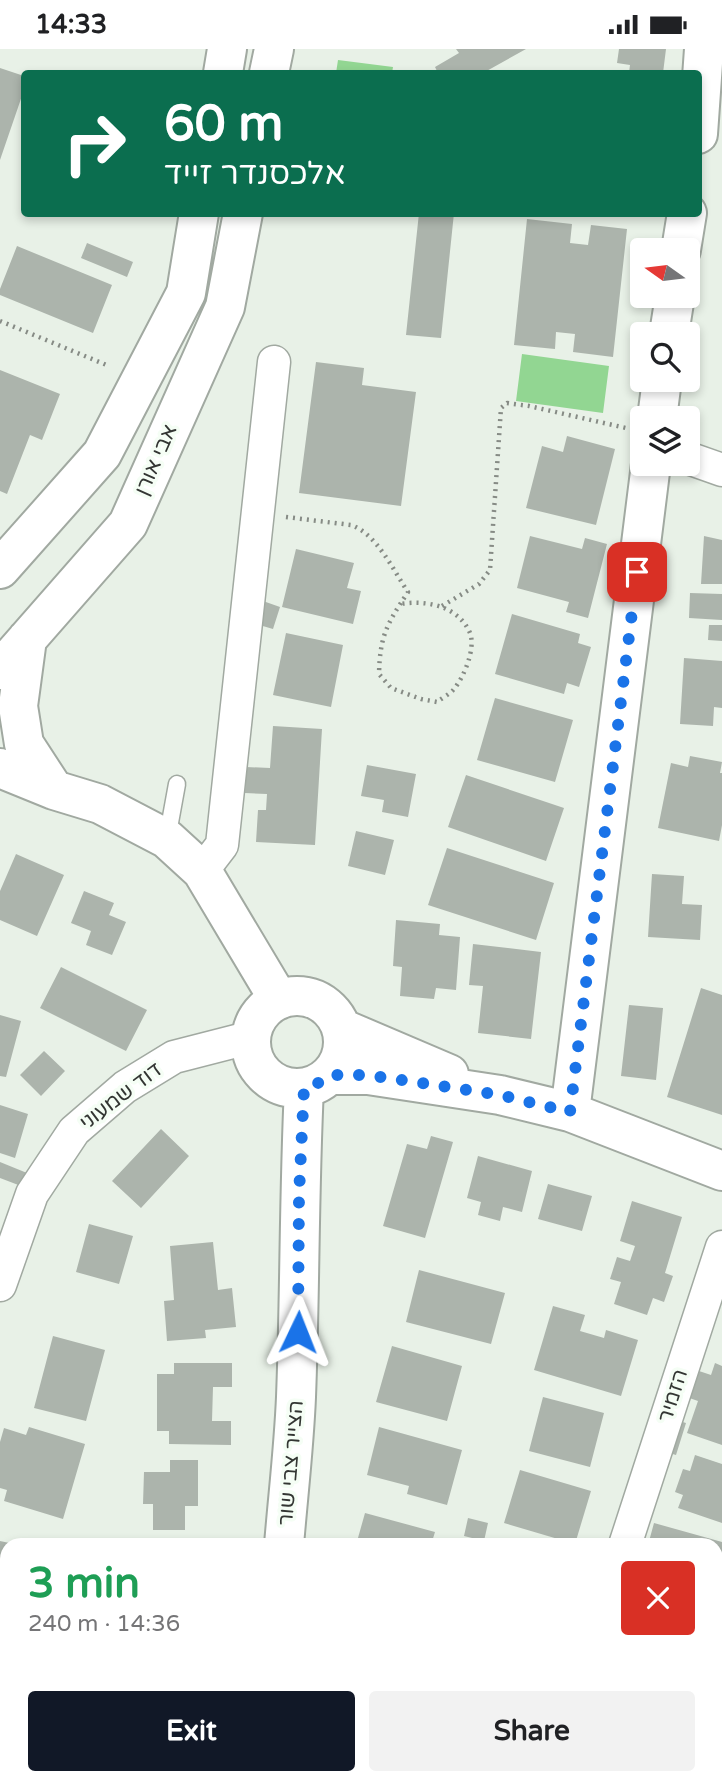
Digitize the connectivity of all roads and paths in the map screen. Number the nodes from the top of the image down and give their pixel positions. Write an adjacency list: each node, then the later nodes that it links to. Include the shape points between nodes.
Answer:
1 (227, 49): 4 (street)
2 (274, 49): 5 (street)
3 (704, 49): 6 (street)
4 (224, 70)
5 (270, 70)
6 (707, 128)
7 (199, 217): 13 (street, via 186,293)
8 (242, 217): 22 (street, אבי אורן, via 225,307 128,524)
9 (686, 217): 10 (street)
10 (683, 238)
11 (0, 321): 13 (path)
12 (274, 362): 18 (street)
13 (141, 379): 19 (street, via 103,454)
14 (630, 432): 21 (path, via 569,414 507,403 501,408 490,570 479,584)
15 (700, 462): 16 (street)
16 (722, 470)
17 (643, 476): 35 (street)
18 (258, 513): 20 (path, via 360,529 408,592); 29 (street, via 222,845)
19 (0, 569)
20 (400, 604): 21 (path); 21 (path, via 383,635 379,674 391,688 437,702 454,691 470,652 470,633)
21 (442, 606)
22 (27, 639): 23 (street, אבי אורן); 26 (street, via 18,706 24,744)
23 (0, 670)
24 (0, 768): 26 (street)
25 (177, 784): 28 (lane)
26 (54, 790): 27 (street); 28 (street, via 100,804)
27 (0, 793)
28 (167, 839): 29 (street)
29 (202, 871): 30 (street)
30 (279, 1000): 31 (street, via 309,997 329,1009); 32 (street, via 265,1008)
31 (341, 1028): 33 (street, via 342,1053); 34 (street)
32 (252, 1037): 33 (street, via 252,1051 265,1075 290,1088); 38 (street, דוד שמעוני, via 174,1057 125,1087 74,1131 32,1193)
33 (317, 1081): 34 (street, via 368,1075); 39 (street, הצייר צבי שור, via 299,1195 296,1400)
34 (500, 1095): 35 (street)
35 (570, 1112): 36 (street)
36 (722, 1171)
37 (722, 1247): 40 (street, הזמיר)
38 (0, 1285)
39 (285, 1538)
40 (627, 1538)

